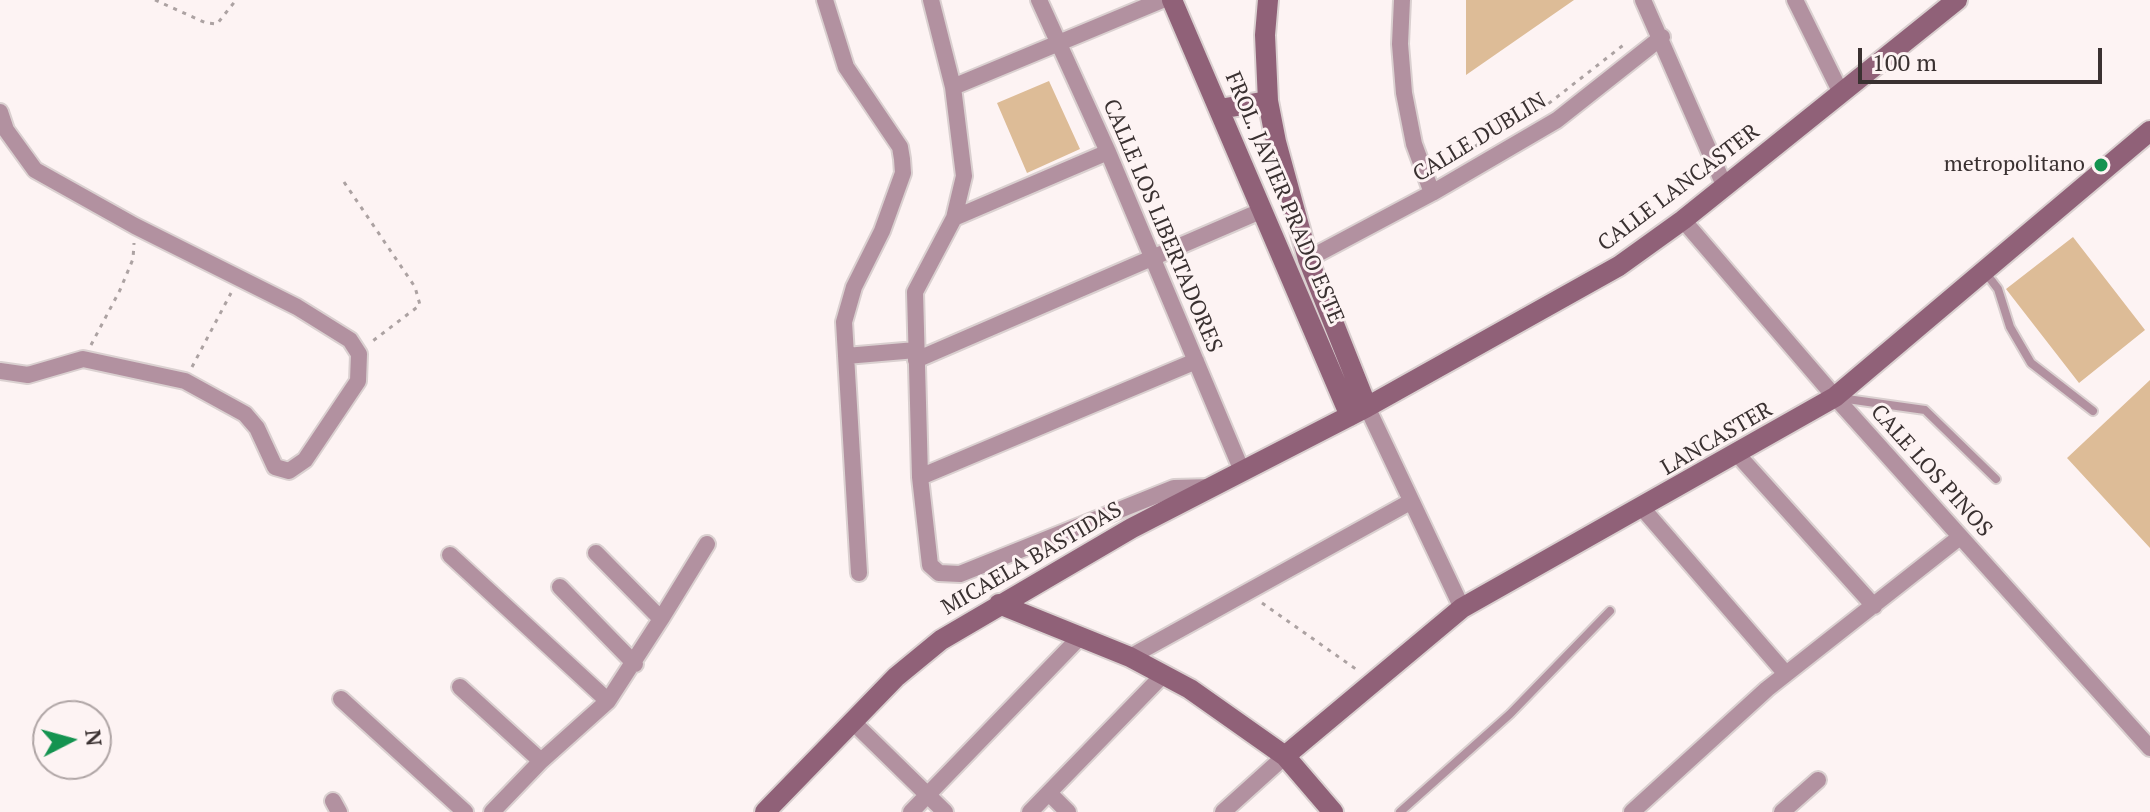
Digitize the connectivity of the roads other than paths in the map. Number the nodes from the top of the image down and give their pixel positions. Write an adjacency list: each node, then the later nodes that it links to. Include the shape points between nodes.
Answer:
1 (825, 0): 29 (street, via 846,67 900,147 903,173 851,299 844,322)
2 (931, 0): 13 (street)
3 (1039, 0): 12 (street, CALLE LOS LIBERTADORES)
4 (1162, 0): 12 (street)
5 (1172, 0): 16 (street, FROL. JAVIER PRADO ESTE)
6 (1268, 0): 15 (street)
7 (1402, 0): 21 (street, via 1404,93 1414,144)
8 (1643, 0): 11 (street)
9 (1795, 0): 14 (street)
10 (1957, 0): 14 (street, CALLE LANCASTER)
11 (1662, 37): 20 (street); 21 (street, CALLE DUBLIN, via 1557,120)
12 (1060, 45): 13 (street); 19 (street, CALLE LOS LIBERTADORES)
13 (953, 87): 23 (street, via 964,176)
14 (1841, 93): 20 (street, CALLE LANCASTER)
15 (1268, 101): 16 (street); 25 (street)
16 (1219, 109): 22 (street, FROL. JAVIER PRADO ESTE)
17 (0, 112): 31 (street, via 6,130 35,170 240,277 350,340 359,354 358,381 305,460 289,471 275,467 245,414 185,381 83,359 28,375)
18 (2150, 131): 27 (street, LANCASTER)
19 (1108, 152): 23 (street); 26 (street, CALLE LOS LIBERTADORES)
20 (1724, 185): 24 (street, CALLE LANCASTER)
21 (1432, 193): 25 (street, CALLE DUBLIN)
22 (1263, 210): 26 (street); 34 (street, FROL. JAVIER PRADO ESTE)
23 (954, 218): 28 (street, via 915,292)
24 (1683, 220): 32 (street, CALE LOS PINOS); 34 (street, CALLE LANCASTER, via 1619,266)
25 (1308, 259): 34 (street)
26 (1154, 260): 28 (street); 30 (street, CALLE LOS LIBERTADORES)
27 (1984, 271): 32 (street, LANCASTER); 33 (lane, via 1998,289 2010,327 2031,363)
28 (916, 355): 29 (street); 37 (street)
29 (846, 356): 46 (street)
30 (1196, 361): 36 (street, CALLE LOS LIBERTADORES); 37 (street)
31 (0, 371)
32 (1835, 397): 35 (street, LANCASTER); 38 (lane, via 1925,410); 42 (street, CALE LOS PINOS)
33 (2093, 411)
34 (1359, 412): 36 (street, MICAELA BASTIDAS); 40 (street)
35 (1738, 455): 41 (street, LANCASTER); 49 (street)
36 (1242, 471): 39 (street, MICAELA BASTIDAS)
37 (920, 477): 39 (street, via 930,565 948,575 1174,488)
38 (1996, 479)
39 (1212, 487): 48 (street, MICAELA BASTIDAS)
40 (1410, 502): 50 (street); 54 (street)
41 (1643, 509): 50 (street, LANCASTER); 57 (street)
42 (1960, 537): 49 (street); 62 (street, CALE LOS PINOS)
43 (707, 544): 52 (street)
44 (596, 553): 52 (street)
45 (450, 555): 60 (street)
46 (859, 573)
47 (560, 587): 55 (street)
48 (999, 604): 53 (street); 61 (street, MICAELA BASTIDAS, via 917,658)
49 (1874, 606): 57 (street)
50 (1462, 608): 63 (street, LANCASTER)
51 (1610, 611): 77 (lane, via 1510,714)
52 (661, 619): 55 (street)
53 (1080, 637): 54 (street); 67 (street)
54 (1130, 657): 56 (street)
55 (635, 664): 60 (street)
56 (1164, 674): 63 (street); 66 (street)
57 (1786, 674): 78 (street)
58 (460, 687): 64 (street)
59 (341, 699): 68 (street)
60 (608, 701): 64 (street)
61 (853, 722): 67 (street); 70 (street, MICAELA BASTIDAS)
62 (2150, 748)
63 (1285, 756): 75 (street); 76 (street)
64 (541, 761): 69 (street)
65 (1818, 780): 79 (street)
66 (1049, 793): 73 (street); 74 (street)
67 (927, 795): 71 (street); 72 (street)
68 (465, 812)
69 (492, 812)
70 (765, 812)
71 (911, 812)
72 (945, 812)
73 (1030, 812)
74 (1068, 812)
75 (1223, 812)
76 (1333, 812)
77 (1400, 812)
78 (1632, 812)
79 (1782, 812)

